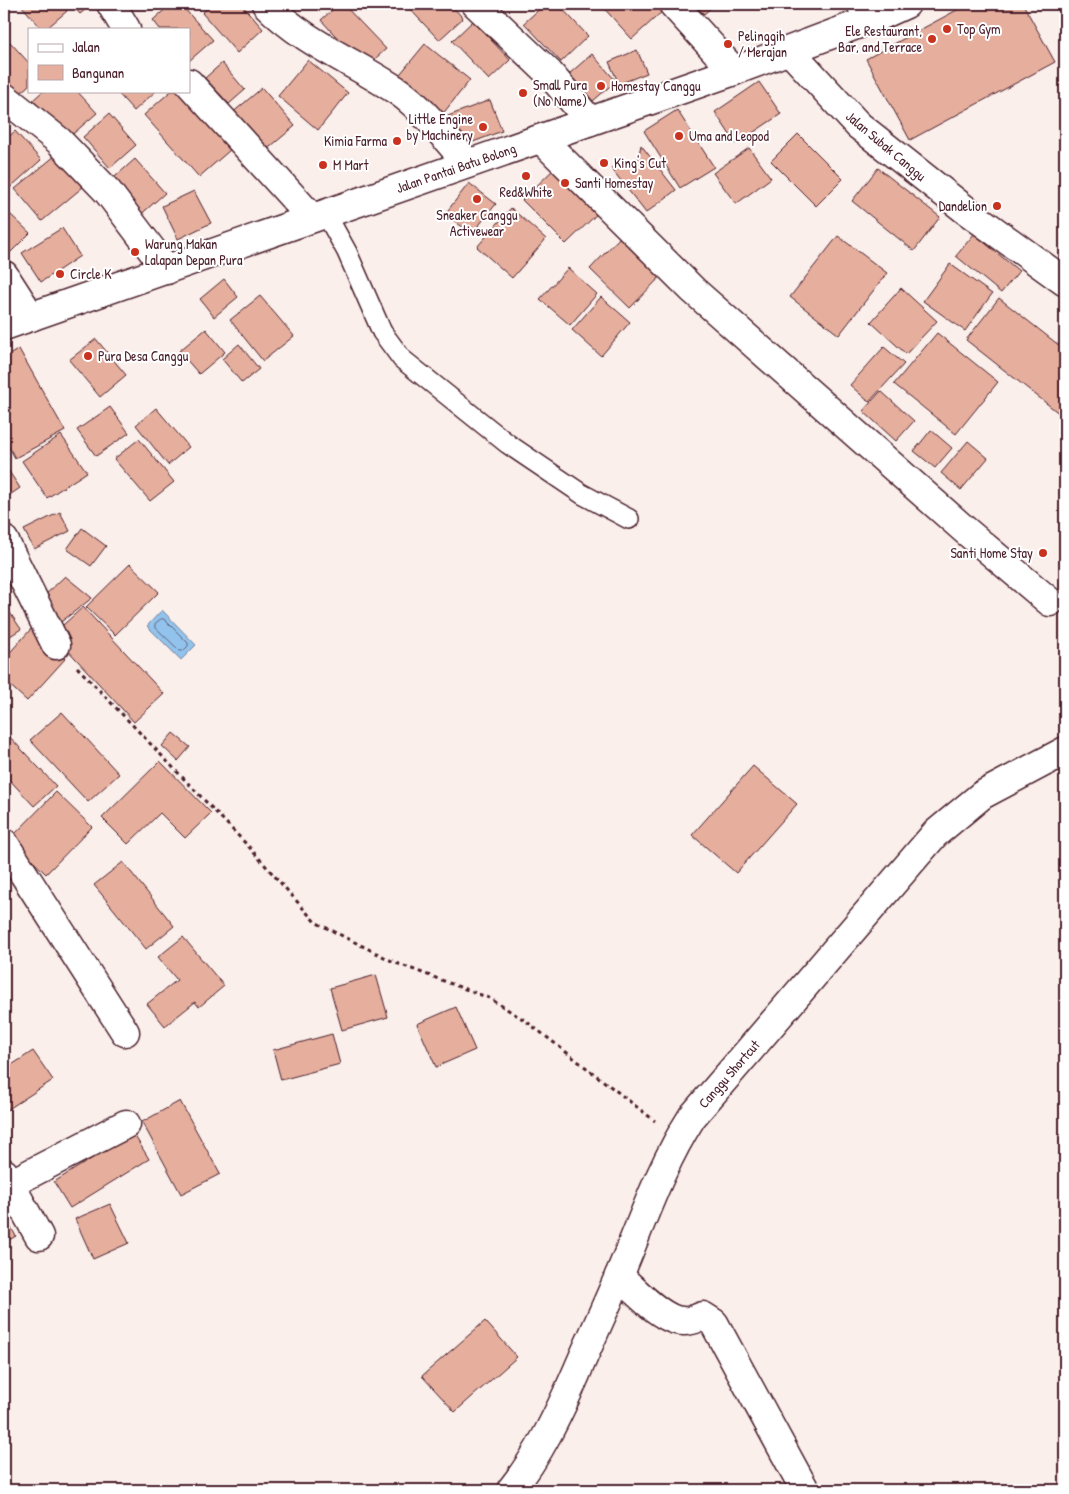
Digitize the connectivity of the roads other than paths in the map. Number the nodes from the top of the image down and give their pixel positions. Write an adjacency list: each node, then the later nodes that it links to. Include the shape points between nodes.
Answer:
1 (111, 4): 7 (street)
2 (266, 4): 14 (street, via 307,38 420,108)
3 (476, 4): 12 (street, via 549,73)
4 (673, 4): 9 (street)
5 (906, 4): 6 (street, Jalan Pantai Batu Bolong)
6 (868, 11): 8 (street, Jalan Pantai Batu Bolong)
7 (125, 28)
8 (790, 51): 9 (street, Jalan Pantai Batu Bolong); 18 (street, Jalan Subak Canggu, via 858,125 967,211)
9 (734, 71): 12 (street, Jalan Pantai Batu Bolong)
10 (190, 84): 15 (street)
11 (4, 97): 16 (street, via 59,141 102,186)
12 (590, 121): 13 (street, Jalan Pantai Batu Bolong)
13 (542, 139): 14 (street, Jalan Pantai Batu Bolong); 23 (street, via 693,290)
14 (468, 163): 15 (street, Jalan Pantai Batu Bolong)
15 (319, 216): 16 (street, Jalan Pantai Batu Bolong); 21 (lane, via 347,252 382,332 402,359 508,444 582,494)
16 (167, 270): 19 (street, Jalan Pantai Batu Bolong)
17 (4, 275): 19 (street)
18 (1065, 282)
19 (31, 317): 20 (street, Jalan Pantai Batu Bolong)
20 (4, 326)
21 (629, 519)
22 (4, 540): 24 (street)
23 (1050, 602)
24 (56, 645)
25 (1065, 751): 31 (street, Canggu Shortcut, via 982,795 935,834 692,1117 652,1193)
26 (4, 843): 27 (street)
27 (125, 1032)
28 (126, 1124): 29 (street)
29 (7, 1178): 30 (street)
30 (39, 1236)
31 (619, 1276): 32 (street, Canggu Shortcut, via 554,1424); 33 (street, via 673,1320 686,1322 702,1316 714,1323)
32 (511, 1490)
33 (805, 1490)

